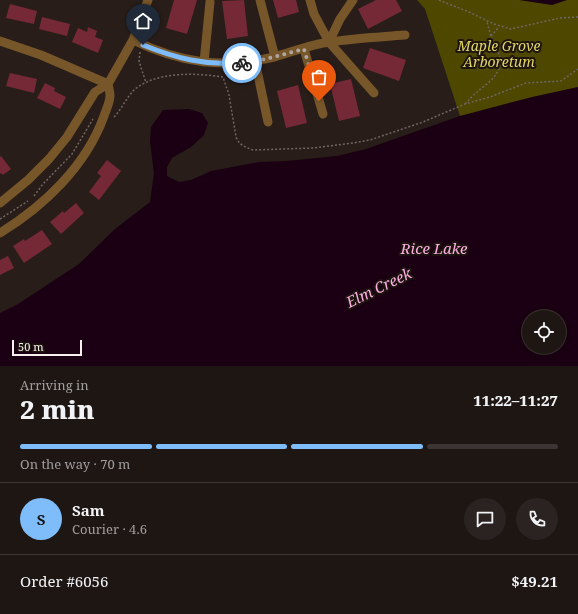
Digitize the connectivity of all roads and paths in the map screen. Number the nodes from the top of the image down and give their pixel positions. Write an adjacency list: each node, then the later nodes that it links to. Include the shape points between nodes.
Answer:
1 (148, 0): 12 (street)
2 (260, 0): 17 (street)
3 (310, 0): 14 (street, via 314,14)
4 (353, 0): 14 (street)
5 (439, 0): 8 (path)
6 (210, 2): 19 (street)
7 (578, 17): 9 (path, via 560,18 511,29)
8 (487, 20): 9 (path); 11 (path)
9 (500, 26): 11 (path)
10 (405, 34): 14 (street)
11 (491, 36): 23 (path, via 500,66 488,84)
12 (133, 40): 15 (street); 21 (street)
13 (0, 41): 21 (street, via 41,55)
14 (329, 42): 16 (street); 22 (street)
15 (143, 45): 19 (street, via 176,58); 20 (path, via 139,61)
16 (304, 49): 17 (street); 24 (street)
17 (275, 56): 18 (street)
18 (255, 61): 19 (street, via 233,64); 26 (street)
19 (204, 62)
20 (146, 83)
21 (108, 84): 27 (street, via 95,92 50,159); 29 (street, via 110,97 97,133 73,171 37,206)
22 (374, 93)
23 (465, 104)
24 (323, 114)
25 (95, 118): 28 (path, via 72,154 33,197)
26 (268, 122)
27 (0, 203)
28 (0, 219)
29 (0, 233)

